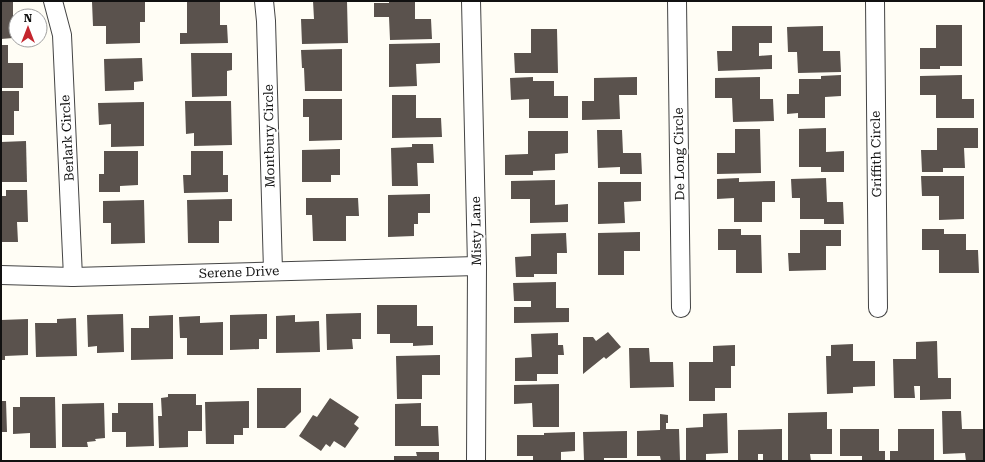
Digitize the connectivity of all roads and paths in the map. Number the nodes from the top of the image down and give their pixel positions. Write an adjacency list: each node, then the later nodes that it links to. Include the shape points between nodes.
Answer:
1 (53, 1): 9 (street, Berlark Circle, via 62,35)
2 (264, 1): 7 (street, Montbury Circle)
3 (471, 1): 6 (street, Misty Lane)
4 (677, 1): 10 (street, De Long Circle)
5 (875, 1): 11 (street, Griffith Circle)
6 (477, 266): 7 (street, Serene Drive); 12 (street, Misty Lane)
7 (273, 271): 9 (street, Serene Drive)
8 (1, 275): 9 (street, Serene Drive)
9 (73, 277)
10 (681, 308)
11 (878, 308)
12 (476, 461)

